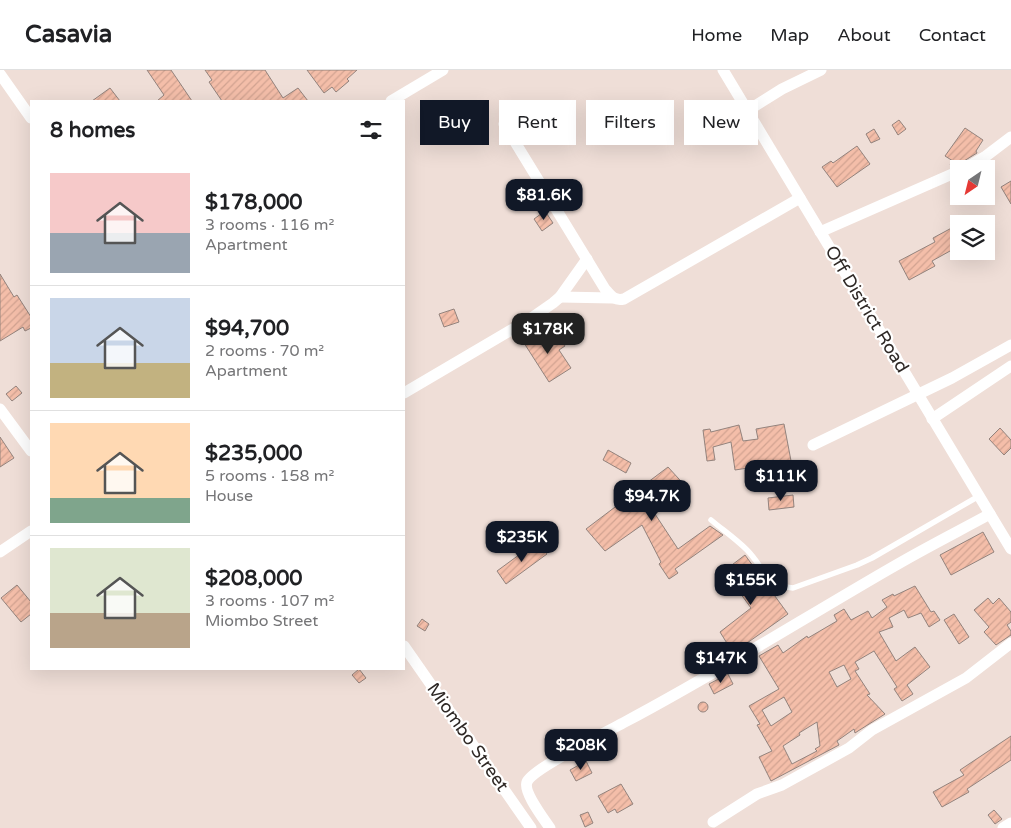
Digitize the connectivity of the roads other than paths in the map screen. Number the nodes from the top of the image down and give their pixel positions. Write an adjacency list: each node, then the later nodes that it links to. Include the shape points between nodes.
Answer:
1 (443, 70): 5 (street)
2 (723, 70): 6 (street, Off District Road)
3 (821, 70): 7 (street)
4 (0, 74): 8 (street)
5 (393, 100)
6 (741, 100)
7 (758, 104)
8 (30, 117)
9 (758, 129): 14 (street, Off District Road)
10 (1011, 137): 12 (street)
11 (517, 145): 16 (street)
12 (980, 160)
13 (950, 175): 15 (street)
14 (800, 198): 15 (street, Off District Road); 18 (street, via 624,298)
15 (820, 232): 22 (street, Off District Road)
16 (587, 259): 17 (street); 18 (street)
17 (560, 297): 18 (street); 21 (street, via 530,319)
18 (613, 298)
19 (1011, 345): 22 (street)
20 (1011, 366): 24 (street)
21 (405, 392)
22 (918, 394): 24 (street, Off District Road); 25 (street)
23 (0, 410): 26 (street)
24 (932, 418): 27 (street, Off District Road)
25 (813, 446)
26 (30, 450)
27 (980, 496): 28 (street, Off District Road); 29 (lane, via 872,558 793,588 782,588 773,583 749,552)
28 (990, 514): 31 (street, Off District Road); 38 (street, via 534,774 526,787)
29 (711, 520)
30 (30, 533): 32 (street)
31 (1011, 549)
32 (0, 552)
33 (1011, 643): 35 (street, via 966,678 872,730 849,748 782,786 757,794)
34 (405, 647): 37 (street, Miombo Street)
35 (713, 822)
36 (1011, 823): 39 (street)
37 (531, 828)
38 (550, 828)
39 (1003, 828)

